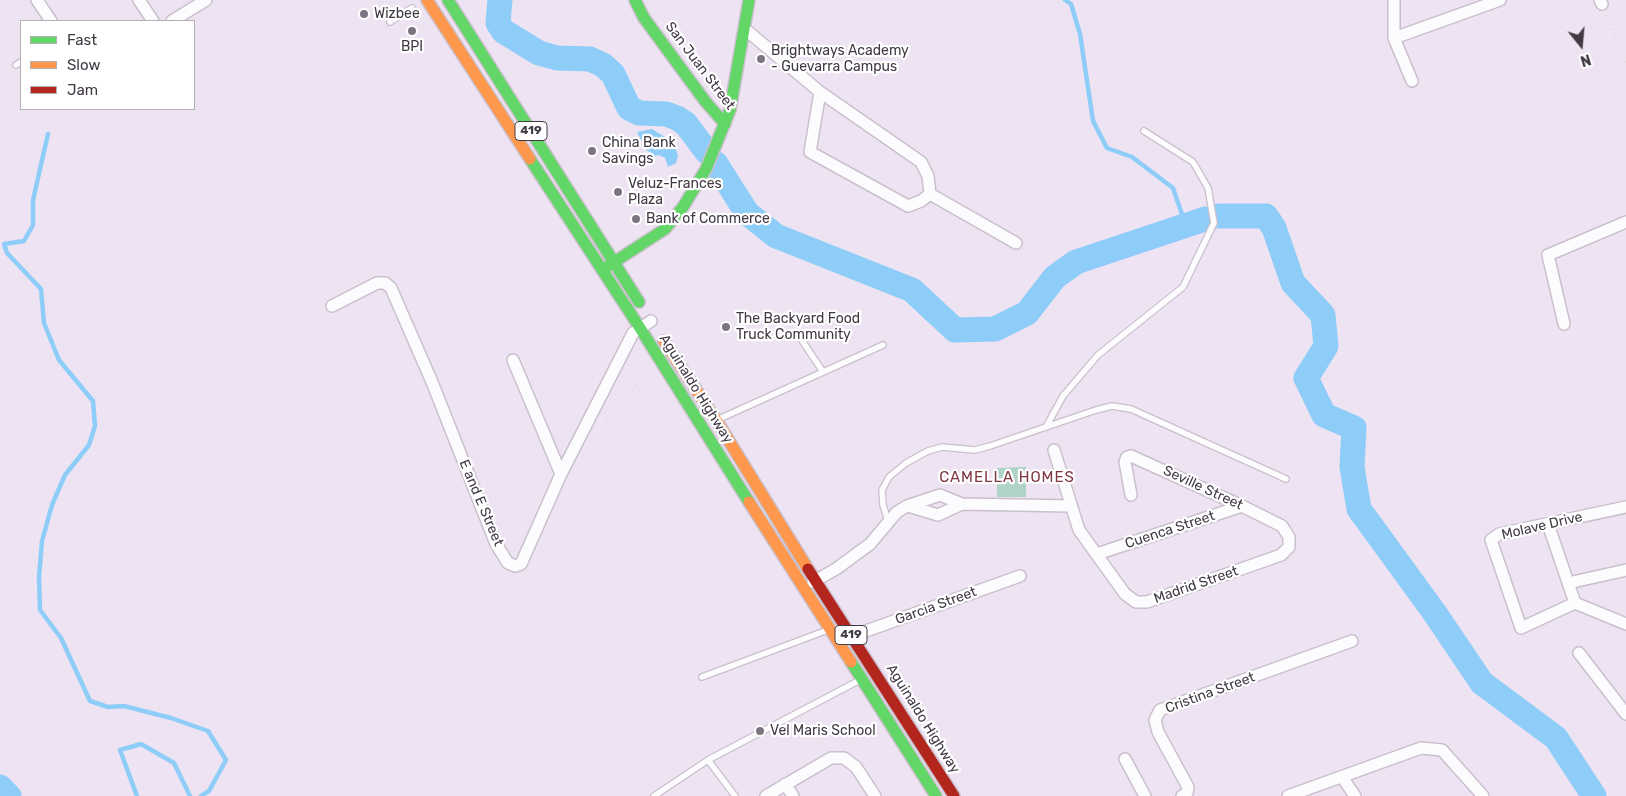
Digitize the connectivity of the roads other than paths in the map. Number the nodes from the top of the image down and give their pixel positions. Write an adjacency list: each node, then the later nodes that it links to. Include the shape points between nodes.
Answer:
1 (37, 0): 11 (street)
2 (139, 0): 12 (street)
3 (206, 0): 13 (street)
4 (427, 0): 25 (main road, Aguinaldo Highway / 419)
5 (448, 0): 24 (main road, Aguinaldo Highway / 419)
6 (636, 0): 19 (main road, San Juan Street, via 644,18)
7 (748, 0): 15 (main road)
8 (1394, 0): 16 (street)
9 (1500, 0): 16 (street)
10 (412, 8): 14 (lane)
11 (50, 20)
12 (151, 20)
13 (174, 20)
14 (390, 22)
15 (745, 29): 18 (street); 19 (main road)
16 (1394, 38): 17 (street)
17 (1412, 81)
18 (820, 92): 21 (street, via 921,162 928,176); 21 (street, via 810,152 908,206)
19 (725, 124): 24 (main road, via 706,169 675,217 664,229)
20 (1144, 131): 35 (lane, via 1193,162 1208,188 1214,223 1182,287 1098,355 1063,396)
21 (930, 194): 23 (street)
22 (1626, 222): 28 (street, via 1548,255)
23 (1016, 243)
24 (614, 262): 25 (main road); 27 (main road, Aguinaldo Highway / 419)
25 (601, 270): 29 (main road, Aguinaldo Highway / 419)
26 (332, 306): 38 (street, E and E Street, via 377,283 391,288 496,544 508,563 522,564)
27 (651, 321): 29 (street, E and E Street); 34 (main road, Aguinaldo Highway / 419)
28 (1564, 324)
29 (640, 328): 38 (street, E and E Street, via 633,333); 40 (main road, Aguinaldo Highway / 419)
30 (799, 336): 33 (lane)
31 (883, 345): 33 (lane)
32 (513, 360): 38 (street)
33 (823, 372): 34 (lane)
34 (716, 420): 37 (main road, Aguinaldo Highway / 419)
35 (1046, 427): 39 (lane, via 1112,406 1131,409); 47 (lane, via 975,450 942,447 906,463 889,476 882,490)
36 (1054, 450): 44 (street, Madrid Street)
37 (750, 473): 40 (lane); 53 (main road, Aguinaldo Highway / 419)
38 (561, 474)
39 (1286, 479)
40 (735, 480): 55 (main road, Aguinaldo Highway / 419)
41 (1131, 495): 45 (street, Seville Street, via 1125,462 1131,456)
42 (962, 504): 43 (street, via 940,495); 43 (street, via 938,515); 44 (street)
43 (907, 506): 47 (street)
44 (1071, 506): 49 (street, Madrid Street, via 1079,530)
45 (1242, 506): 49 (street, Cuenca Street); 50 (street, Seville Street, via 1282,526 1289,537 1289,547)
46 (1626, 507): 48 (street, Molave Drive)
47 (888, 521): 53 (street, via 870,544)
48 (1548, 524): 54 (street); 56 (street, Molave Drive, via 1499,534 1491,540 1521,628)
49 (1097, 554): 50 (street, Madrid Street, via 1125,594 1136,602 1147,602)
50 (1281, 555)
51 (1626, 570): 54 (street)
52 (1020, 576): 59 (street, Garcia Street)
53 (816, 581): 55 (street); 59 (main road, Aguinaldo Highway / 419)
54 (1568, 583): 56 (street)
55 (802, 586): 58 (main road, Aguinaldo Highway / 419)
56 (1575, 603): 57 (street)
57 (1626, 624)
58 (830, 630): 63 (lane); 64 (main road, Aguinaldo Highway / 419)
59 (852, 636): 62 (main road, Aguinaldo Highway / 419)
60 (1352, 641): 78 (street, Cristina Street, via 1160,710 1155,720 1158,732 1188,787)
61 (1579, 653): 65 (street)
62 (875, 671): 64 (lane); 76 (main road, Aguinaldo Highway / 419)
63 (702, 677)
64 (861, 680): 67 (lane); 75 (main road, Aguinaldo Highway / 419)
65 (1626, 714)
66 (1125, 759): 77 (street)
67 (708, 760): 70 (lane); 71 (lane)
68 (1342, 778): 79 (street); 80 (street); 81 (street, via 1421,748 1442,750)
69 (785, 784): 72 (street); 73 (street); 74 (street, via 831,758 844,758 856,767)
70 (654, 796)
71 (735, 796)
72 (766, 796)
73 (794, 796)
74 (875, 796)
75 (936, 796)
76 (954, 796)
77 (1145, 796)
78 (1182, 796)
79 (1288, 796)
80 (1355, 796)
81 (1483, 796)

